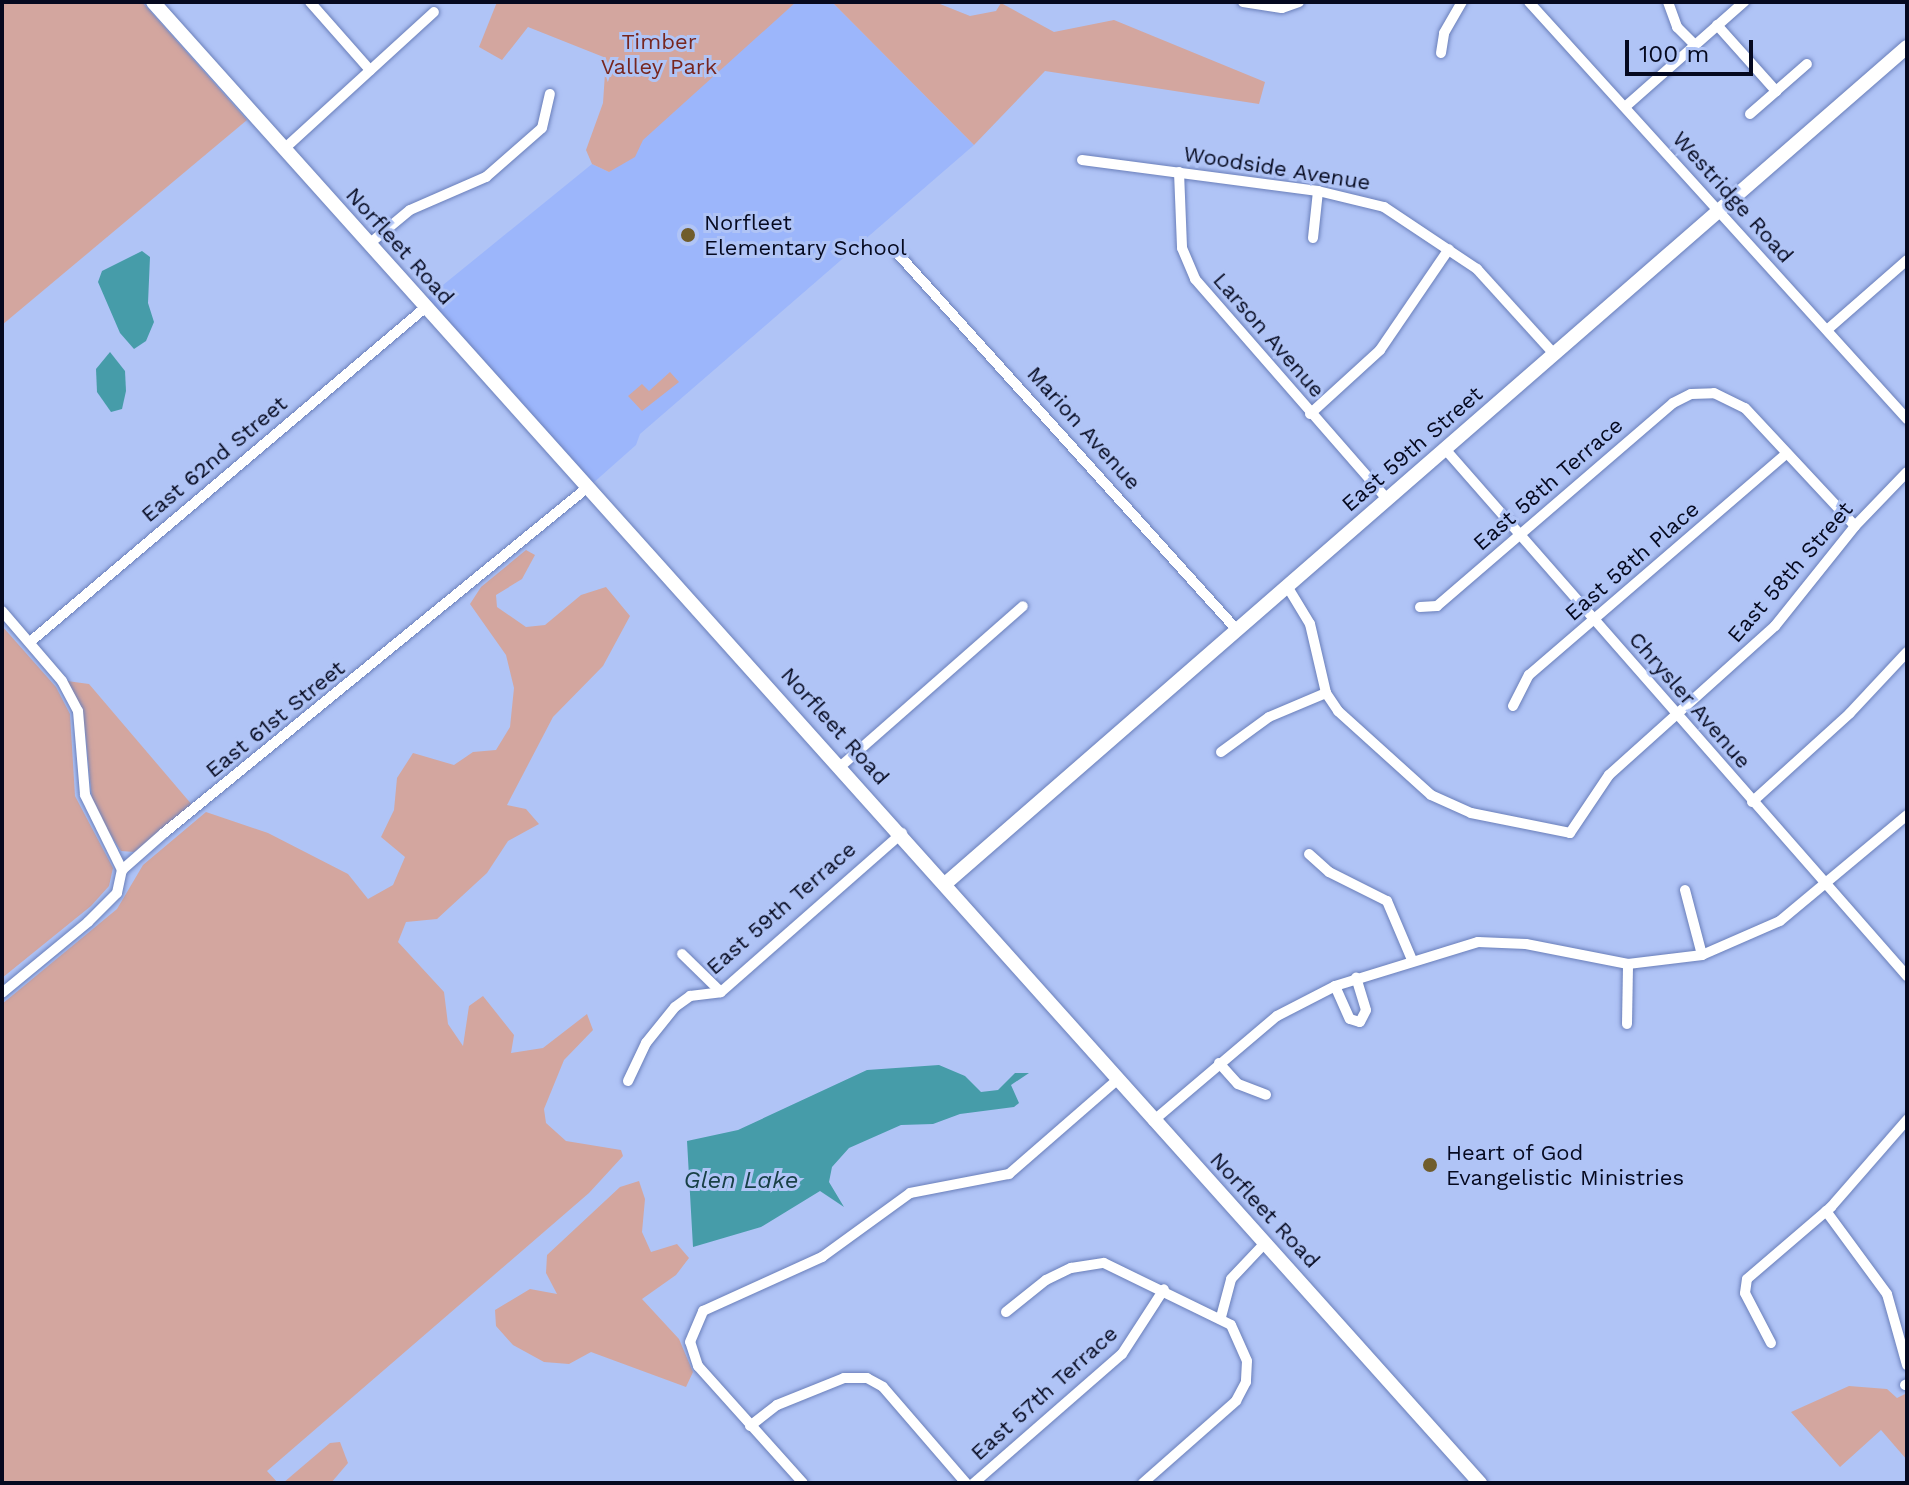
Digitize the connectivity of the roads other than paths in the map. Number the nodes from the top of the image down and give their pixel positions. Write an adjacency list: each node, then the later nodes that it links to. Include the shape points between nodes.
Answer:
1 (153, 2): 20 (street, Norfleet Road)
2 (310, 2): 15 (street)
3 (1243, 2): 4 (street, via 1282,8)
4 (1299, 2)
5 (1462, 2): 13 (street, via 1444,33)
6 (1529, 2): 18 (street, Westridge Road)
7 (1668, 2): 11 (street, via 1677,27)
8 (1744, 2): 10 (street)
9 (434, 12): 15 (street)
10 (1717, 25): 11 (street); 16 (street)
11 (1694, 44): 18 (street)
12 (1907, 47): 24 (street, East 59th Street)
13 (1441, 53)
14 (1807, 64): 16 (street)
15 (370, 70): 20 (street)
16 (1776, 91): 19 (street)
17 (550, 94): 26 (street, via 542,128 486,177 410,210)
18 (1625, 107): 24 (street, Westridge Road)
19 (1750, 114)
20 (284, 149): 26 (street, Norfleet Road)
21 (1082, 160): 22 (street, Woodside Avenue)
22 (1179, 172): 23 (street, Woodside Avenue); 33 (street, Larson Avenue, via 1182,248 1195,279)
23 (1318, 191): 25 (street); 27 (street, Woodside Avenue, via 1384,207)
24 (1719, 211): 31 (street, Westridge Road); 32 (street, East 59th Street)
25 (1313, 238)
26 (369, 244): 30 (street, Norfleet Road)
27 (1449, 249): 32 (street, Woodside Avenue, via 1502,293); 33 (street, via 1380,350)
28 (899, 255): 47 (street, Marion Avenue)
29 (1907, 260): 31 (street)
30 (426, 307): 38 (street, Norfleet Road); 48 (street, East 62nd Street)
31 (1827, 330): 34 (street, Westridge Road)
32 (1554, 354): 35 (street, East 59th Street)
33 (1310, 414): 39 (street, Larson Avenue)
34 (1907, 419)
35 (1445, 449): 39 (street, East 59th Street); 41 (street, Chrysler Avenue)
36 (1787, 453): 40 (street); 41 (street, East 58th Terrace, via 1736,401 1705,392 1673,403); 46 (street, East 58th Place)
37 (1907, 472): 40 (street, East 58th Street)
38 (588, 487): 54 (street, Norfleet Road); 59 (street, East 61st Street)
39 (1387, 499): 42 (street, East 59th Street)
40 (1855, 526): 52 (street, East 58th Street, via 1775,626)
41 (1520, 535): 44 (street, East 58th Terrace, via 1437,606); 46 (street, Chrysler Avenue)
42 (1287, 586): 47 (street, East 59th Street); 50 (street, via 1310,624)
43 (1023, 606): 54 (street)
44 (1420, 607)
45 (2, 611): 48 (street)
46 (1594, 620): 51 (street, East 58th Place, via 1529,675); 52 (street, Chrysler Avenue)
47 (1237, 630): 60 (street, East 59th Street)
48 (30, 642): 59 (street, via 78,711 85,795)
49 (1907, 652): 55 (street, via 1850,713)
50 (1326, 693): 52 (street, East 58th Street, via 1349,724 1431,795 1471,813 1570,833 1609,775); 53 (street, via 1269,717)
51 (1513, 706)
52 (1677, 716): 55 (street, Chrysler Avenue)
53 (1221, 752)
54 (841, 766): 57 (street, Norfleet Road)
55 (1752, 802): 61 (street, Chrysler Avenue)
56 (1907, 815): 61 (street)
57 (902, 833): 60 (street, Norfleet Road); 70 (street, East 59th Terrace)
58 (1309, 854): 65 (street, via 1329,872 1387,901)
59 (122, 870): 71 (street, East 61st Street, via 117,893)
60 (945, 884): 75 (street, Norfleet Road)
61 (1826, 885): 64 (street, via 1768,928); 67 (street, Chrysler Avenue)
62 (1685, 890): 64 (street)
63 (682, 954): 70 (street)
64 (1702, 955): 66 (street)
65 (1412, 960): 66 (street, via 1494,941); 68 (street)
66 (1628, 964): 72 (street)
67 (1906, 972)
68 (1356, 978): 69 (street); 69 (street, via 1367,1014 1360,1022 1350,1019)
69 (1335, 986): 73 (street, via 1277,1016)
70 (721, 992): 74 (street, East 59th Terrace, via 690,996 675,1007 646,1043)
71 (2, 993)
72 (1627, 1024)
73 (1219, 1063): 76 (street, via 1238,1084); 78 (street)
74 (628, 1081)
75 (1116, 1081): 78 (street, Norfleet Road); 86 (street, via 1009,1174 910,1193 822,1257 714,1303 696,1319 691,1334 698,1366)
76 (1266, 1095)
77 (1907, 1120): 79 (street)
78 (1153, 1121): 80 (street, Norfleet Road)
79 (1826, 1211): 84 (street, via 1747,1279 1745,1293); 85 (street, via 1887,1294)
80 (1265, 1243): 83 (street, via 1231,1279); 91 (street, Norfleet Road)
81 (1164, 1289): 82 (street, via 1116,1266 1088,1263 1046,1280); 83 (street); 89 (street, East 57th Terrace, via 1122,1354)
82 (1006, 1312)
83 (1221, 1317): 90 (street, via 1244,1346 1246,1382)
84 (1771, 1343)
85 (1907, 1365)
86 (750, 1426): 87 (street); 88 (street, via 777,1405 844,1378 867,1378 883,1387)
87 (803, 1483)
88 (966, 1483)
89 (974, 1483)
90 (1143, 1483)
91 (1480, 1483)

